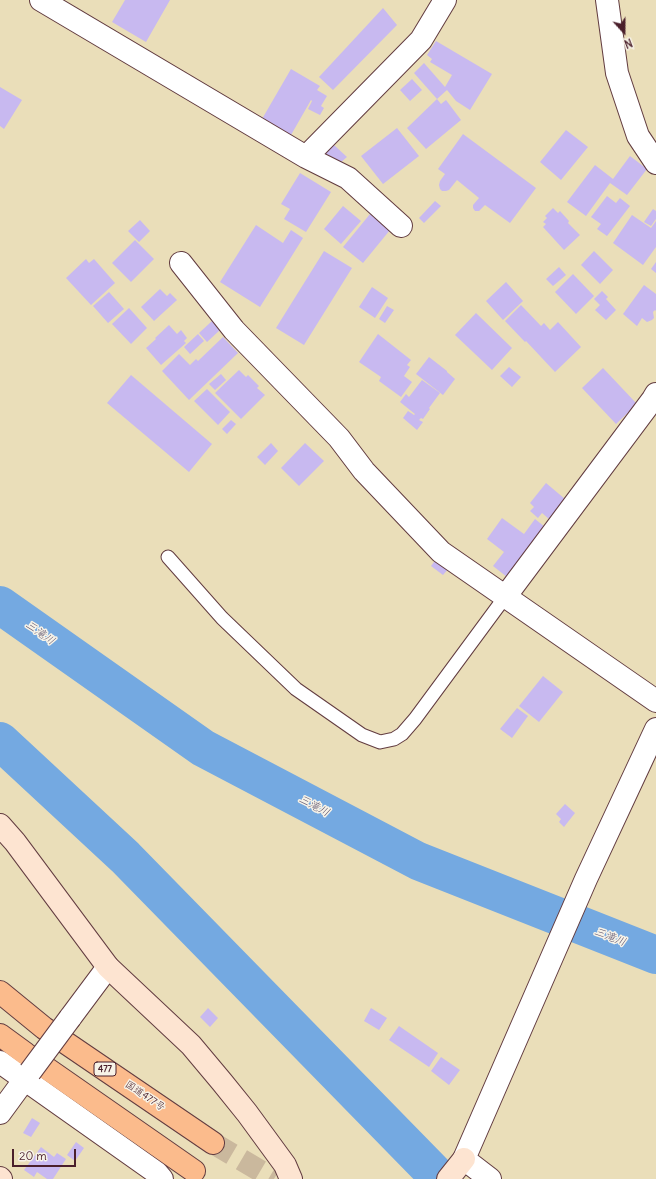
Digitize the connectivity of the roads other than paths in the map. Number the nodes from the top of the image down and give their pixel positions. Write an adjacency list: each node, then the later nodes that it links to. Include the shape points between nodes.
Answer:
1 (41, 0): 4 (street)
2 (445, 0): 4 (street, via 421,40)
3 (606, 0): 5 (street, via 617,73 638,136)
4 (306, 156): 6 (street, via 348,178)
5 (656, 163)
6 (401, 226)
7 (181, 264): 10 (street, via 234,330 339,438 364,471 441,552)
8 (656, 394): 10 (street)
9 (168, 557): 10 (lane, via 222,618 296,689 362,735 380,742 402,734)
10 (505, 597): 11 (street)
11 (656, 701)
12 (656, 729): 21 (street)
13 (0, 825): 14 (street)
14 (108, 967): 18 (street, bridge); 24 (street, via 191,1045 247,1113 285,1165)
15 (0, 992): 20 (highway, 国道477号 / 477, via 44,1028)
16 (0, 1035): 22 (highway)
17 (0, 1062): 18 (street)
18 (27, 1076): 19 (street); 23 (street)
19 (0, 1113)
20 (213, 1143)
21 (455, 1170): 25 (street)
22 (194, 1171)
23 (162, 1179)
24 (291, 1179)
25 (490, 1179)

